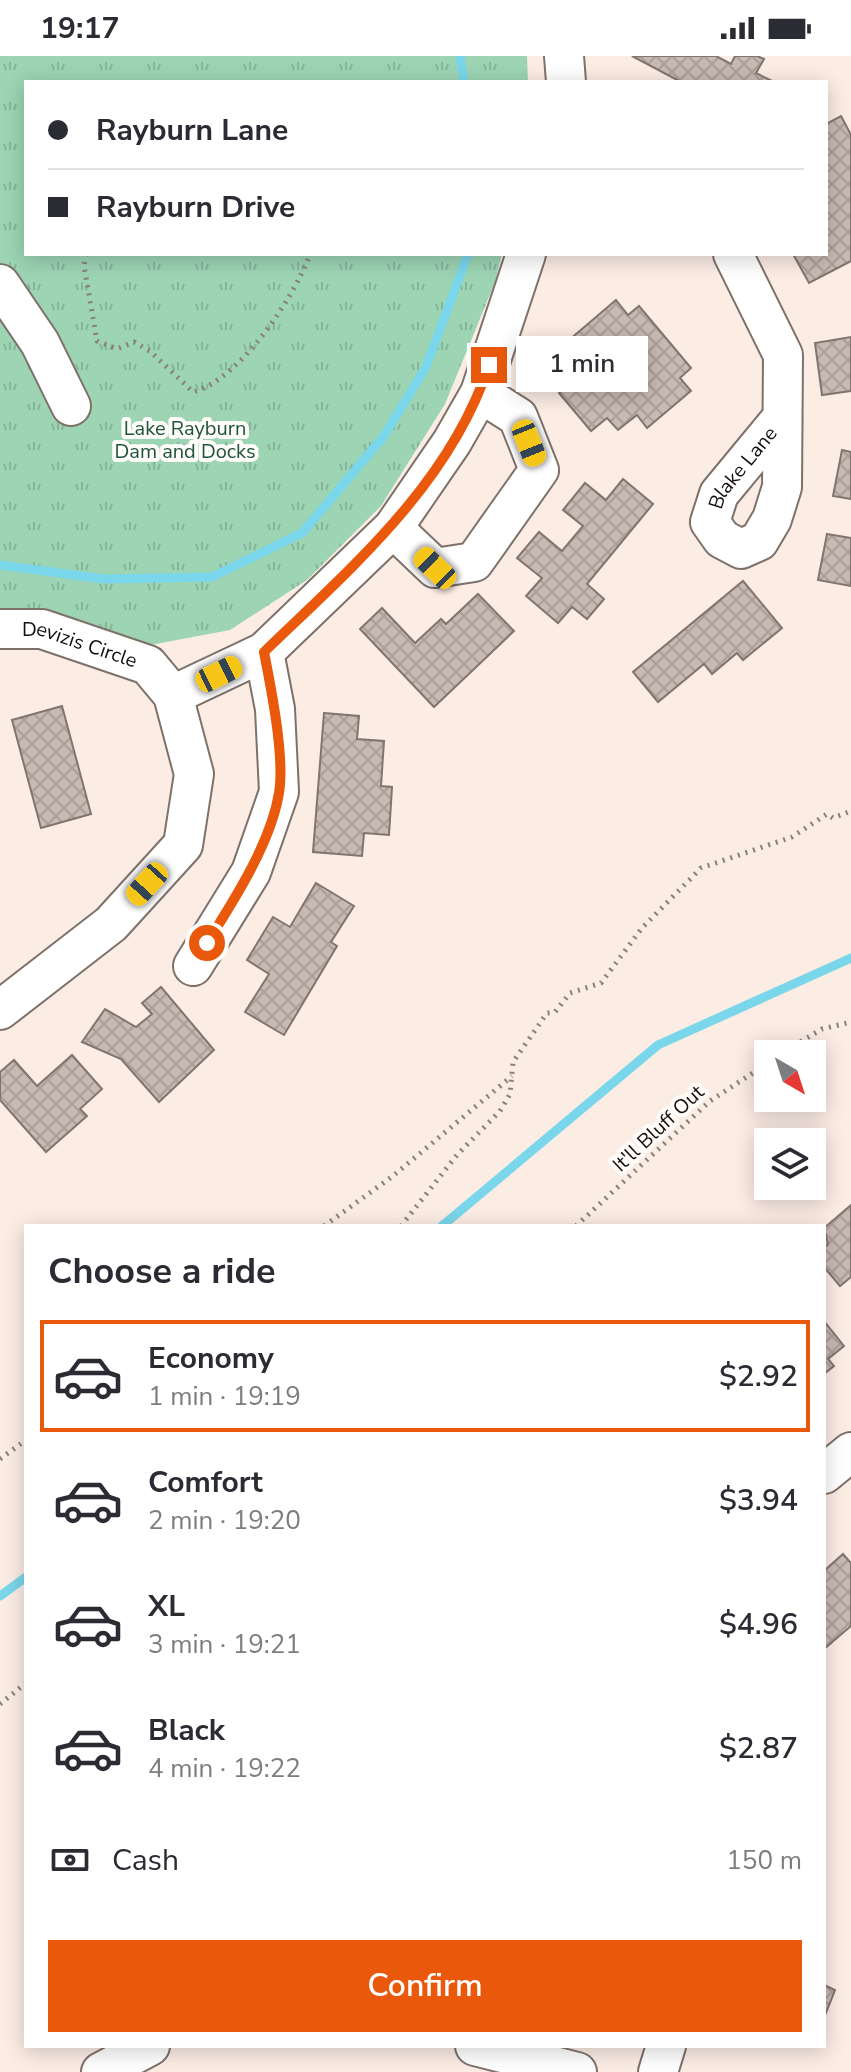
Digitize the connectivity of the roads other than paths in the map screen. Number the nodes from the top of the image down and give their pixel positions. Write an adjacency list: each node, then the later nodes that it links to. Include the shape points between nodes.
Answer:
1 (564, 56): 2 (street)
2 (566, 80)
3 (525, 256): 6 (street)
4 (734, 256): 8 (street, Blake Lane, via 783,355)
5 (0, 284): 7 (street, via 40,343)
6 (480, 393): 9 (street); 9 (street, via 518,417 539,470 474,562 435,568)
7 (71, 406)
8 (781, 419)
9 (393, 528): 11 (street)
10 (0, 629): 12 (street, Devizis Circle, via 42,629 148,665)
11 (264, 652): 12 (street); 13 (street, via 275,709 279,792 251,872)
12 (173, 695): 14 (street, Devizis Circle, via 194,774 183,845 111,924)
13 (193, 966)
14 (0, 1010)
15 (851, 1452): 16 (street)
16 (826, 1472)
17 (146, 2048): 20 (street)
18 (483, 2048): 21 (street)
19 (665, 2048): 22 (street)
20 (101, 2072)
21 (577, 2072)
22 (658, 2072)

